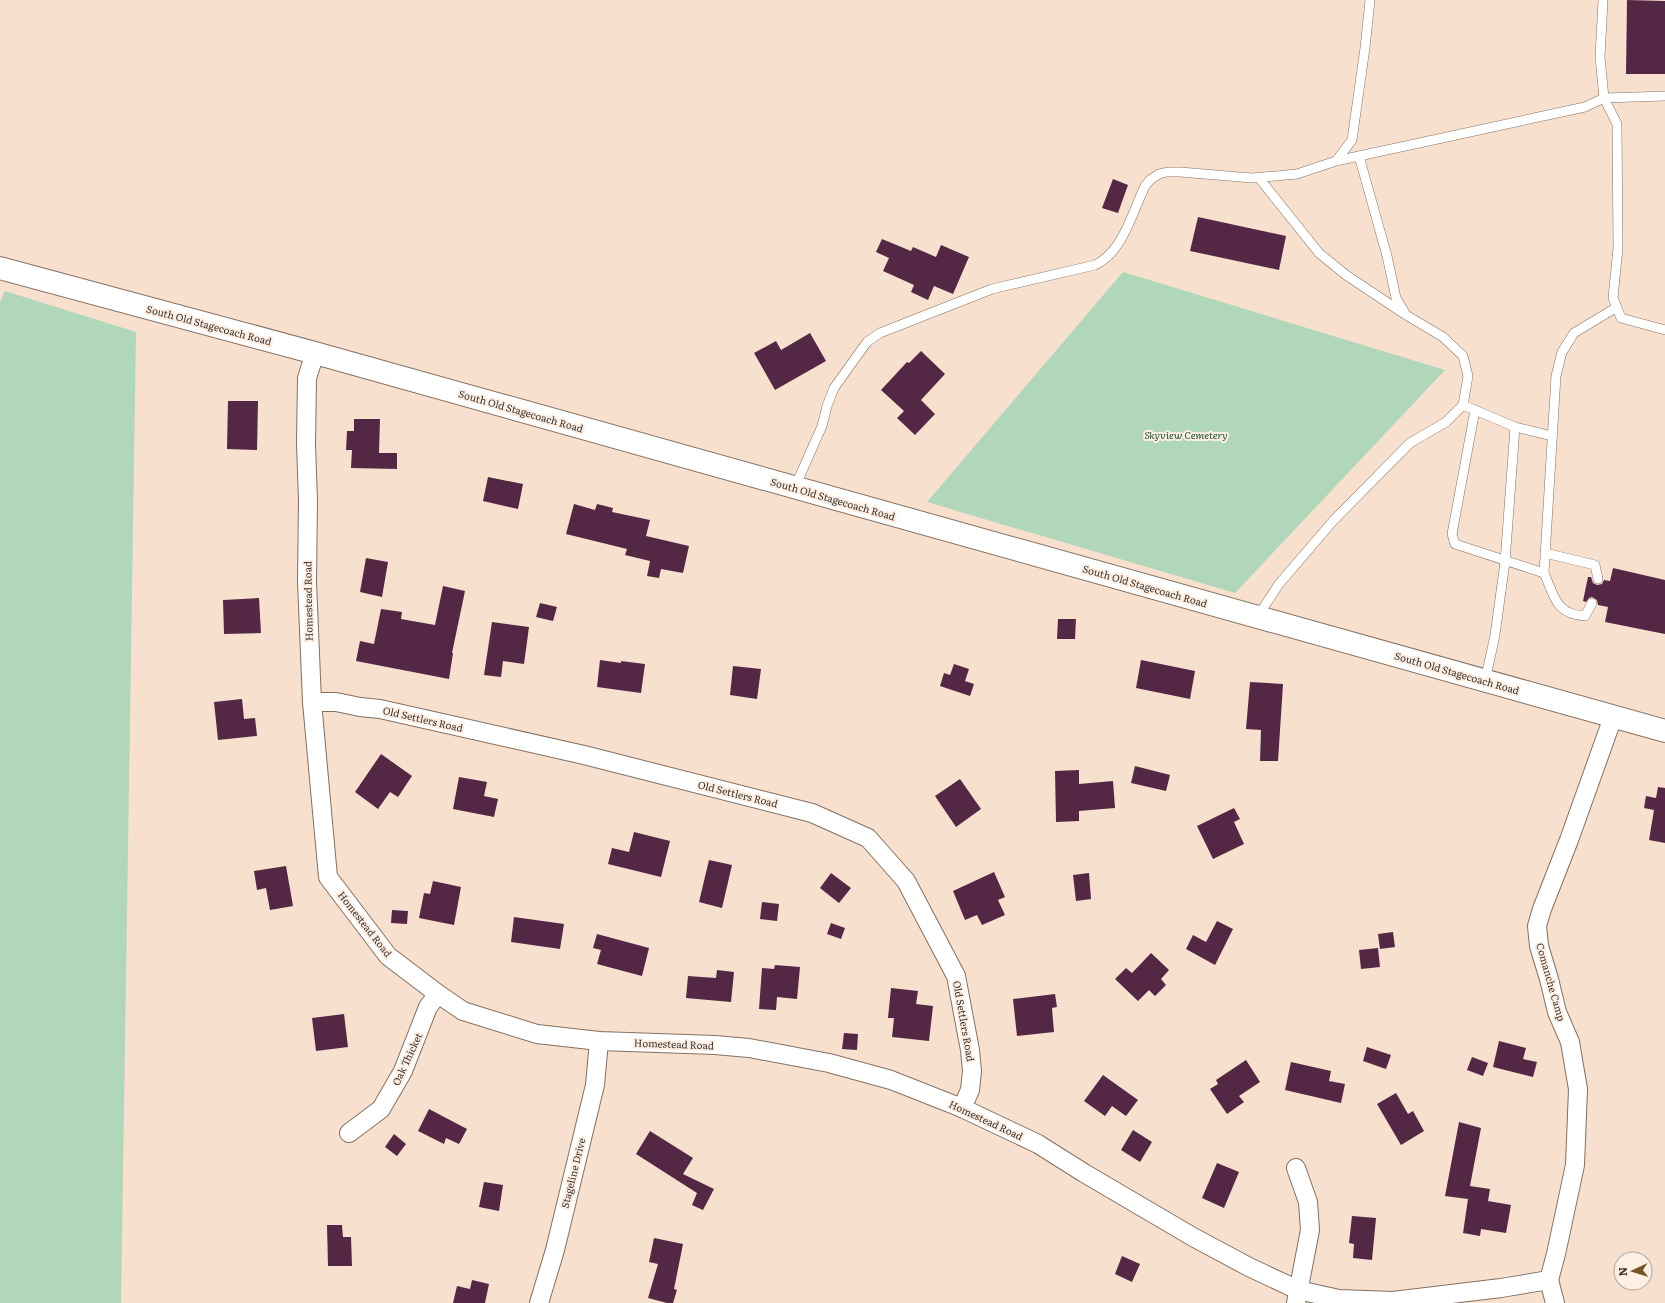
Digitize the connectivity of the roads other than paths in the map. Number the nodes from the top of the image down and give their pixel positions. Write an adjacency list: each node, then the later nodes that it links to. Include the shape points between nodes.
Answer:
1 (1370, 0): 6 (lane, via 1352,140)
2 (1603, 0): 4 (lane, via 1600,57)
3 (1665, 96): 4 (lane)
4 (1604, 98): 5 (lane, via 1585,107); 9 (lane, via 1617,124 1618,248 1613,298)
5 (1359, 156): 6 (lane); 10 (lane, via 1396,298)
6 (1336, 161): 7 (lane, via 1297,174)
7 (1259, 178): 10 (lane, via 1319,253 1346,275); 17 (lane, via 1180,172 1159,174 1145,186 1119,242 1103,261 992,289 880,333 867,342 834,388 822,426)
8 (0, 268): 12 (street, South Old Stagecoach Road)
9 (1617, 307): 11 (lane, via 1621,318); 16 (lane, via 1574,333 1562,352 1556,376)
10 (1406, 315): 13 (lane, via 1443,337 1463,356 1468,376)
11 (1665, 330)
12 (315, 354): 17 (street, South Old Stagecoach Road); 25 (street, Homestead Road, via 307,378 306,444 307,582)
13 (1463, 404): 14 (lane); 23 (lane, via 1446,422 1410,443 1333,521 1279,584)
14 (1475, 410): 15 (lane); 19 (lane, via 1452,534 1455,544)
15 (1515, 427): 16 (lane); 19 (lane)
16 (1552, 436): 18 (lane)
17 (794, 488): 23 (street, South Old Stagecoach Road)
18 (1545, 553): 20 (lane); 21 (lane, via 1595,565)
19 (1505, 562): 20 (lane); 24 (lane, via 1496,635)
20 (1544, 573): 22 (lane, via 1560,608 1572,615 1585,616)
21 (1598, 579)
22 (1592, 603)
23 (1258, 618): 24 (street, South Old Stagecoach Road)
24 (1485, 681): 26 (street, South Old Stagecoach Road)
25 (312, 702): 28 (street, Homestead Road, via 328,877 388,956); 30 (street, Old Settlers Road, via 336,702 380,709 584,755 812,813 868,838 906,880 956,976 972,1071 970,1090)
26 (1613, 716): 27 (street, South Old Stagecoach Road); 33 (street, Comanche Camp, via 1537,926 1538,946 1557,1012 1570,1042 1578,1089 1575,1165)
27 (1665, 731)
28 (438, 994): 29 (street, Homestead Road, via 463,1011 537,1034); 31 (street, Oak Thicket, via 428,1007 404,1070 381,1109)
29 (599, 1041): 30 (street, Homestead Road, via 749,1048 829,1063 891,1080); 35 (street, Stageline Drive, via 595,1085 555,1250)
30 (962, 1108): 34 (street, Homestead Road, via 1038,1144)
31 (349, 1133)
32 (1296, 1168): 34 (street, via 1308,1202 1310,1230)
33 (1549, 1280): 34 (street, Homestead Road, via 1393,1301); 36 (street)
34 (1297, 1297)
35 (539, 1303)
36 (1555, 1303)

